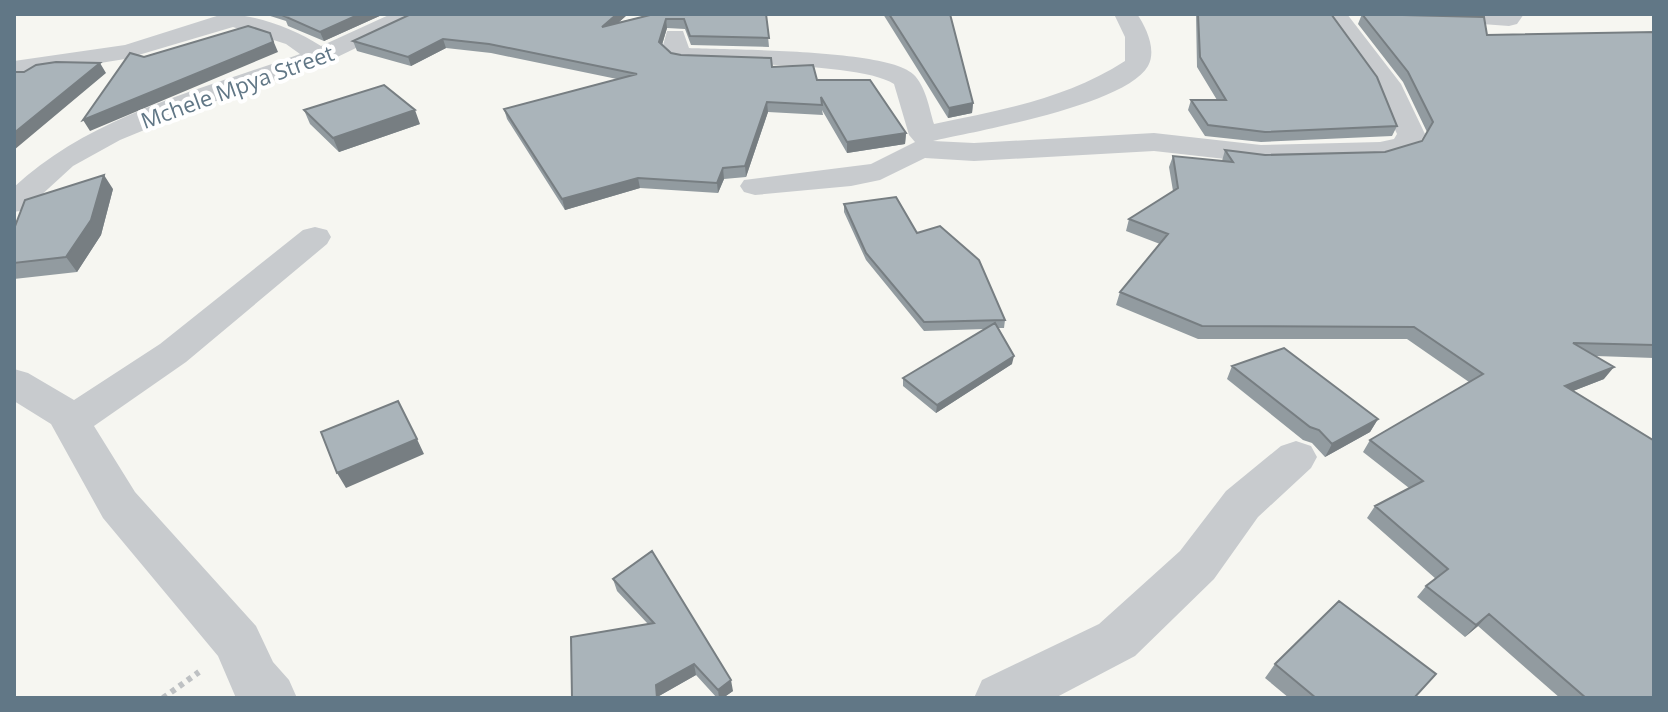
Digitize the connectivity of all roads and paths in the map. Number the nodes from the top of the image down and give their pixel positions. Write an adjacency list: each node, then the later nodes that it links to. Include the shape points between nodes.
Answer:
1 (408, 14): 8 (street, Mchele Mpya Street)
2 (1125, 14): 10 (street, via 1136,28 1137,64 1117,79 1036,112)
3 (1335, 14): 10 (street, via 1388,84 1411,134 1404,145 1380,151 1261,154 1154,142 988,151)
4 (1441, 14): 5 (street, via 1493,20)
5 (1513, 14)
6 (234, 16): 8 (street, via 294,39); 9 (street, via 154,46)
7 (675, 36): 10 (street, via 674,49 683,55 894,72 903,77)
8 (320, 56): 12 (street, Mchele Mpya Street, via 126,127 66,157)
9 (14, 69)
10 (922, 142): 11 (street, via 880,171)
11 (755, 186)
12 (14, 203)
13 (315, 237): 15 (street, via 173,353)
14 (14, 383): 15 (street)
15 (71, 422): 17 (street, via 119,505 238,642 254,680)
16 (1296, 457): 18 (street, via 1242,504 1197,565 1117,640)
17 (270, 698)
18 (1001, 698)

